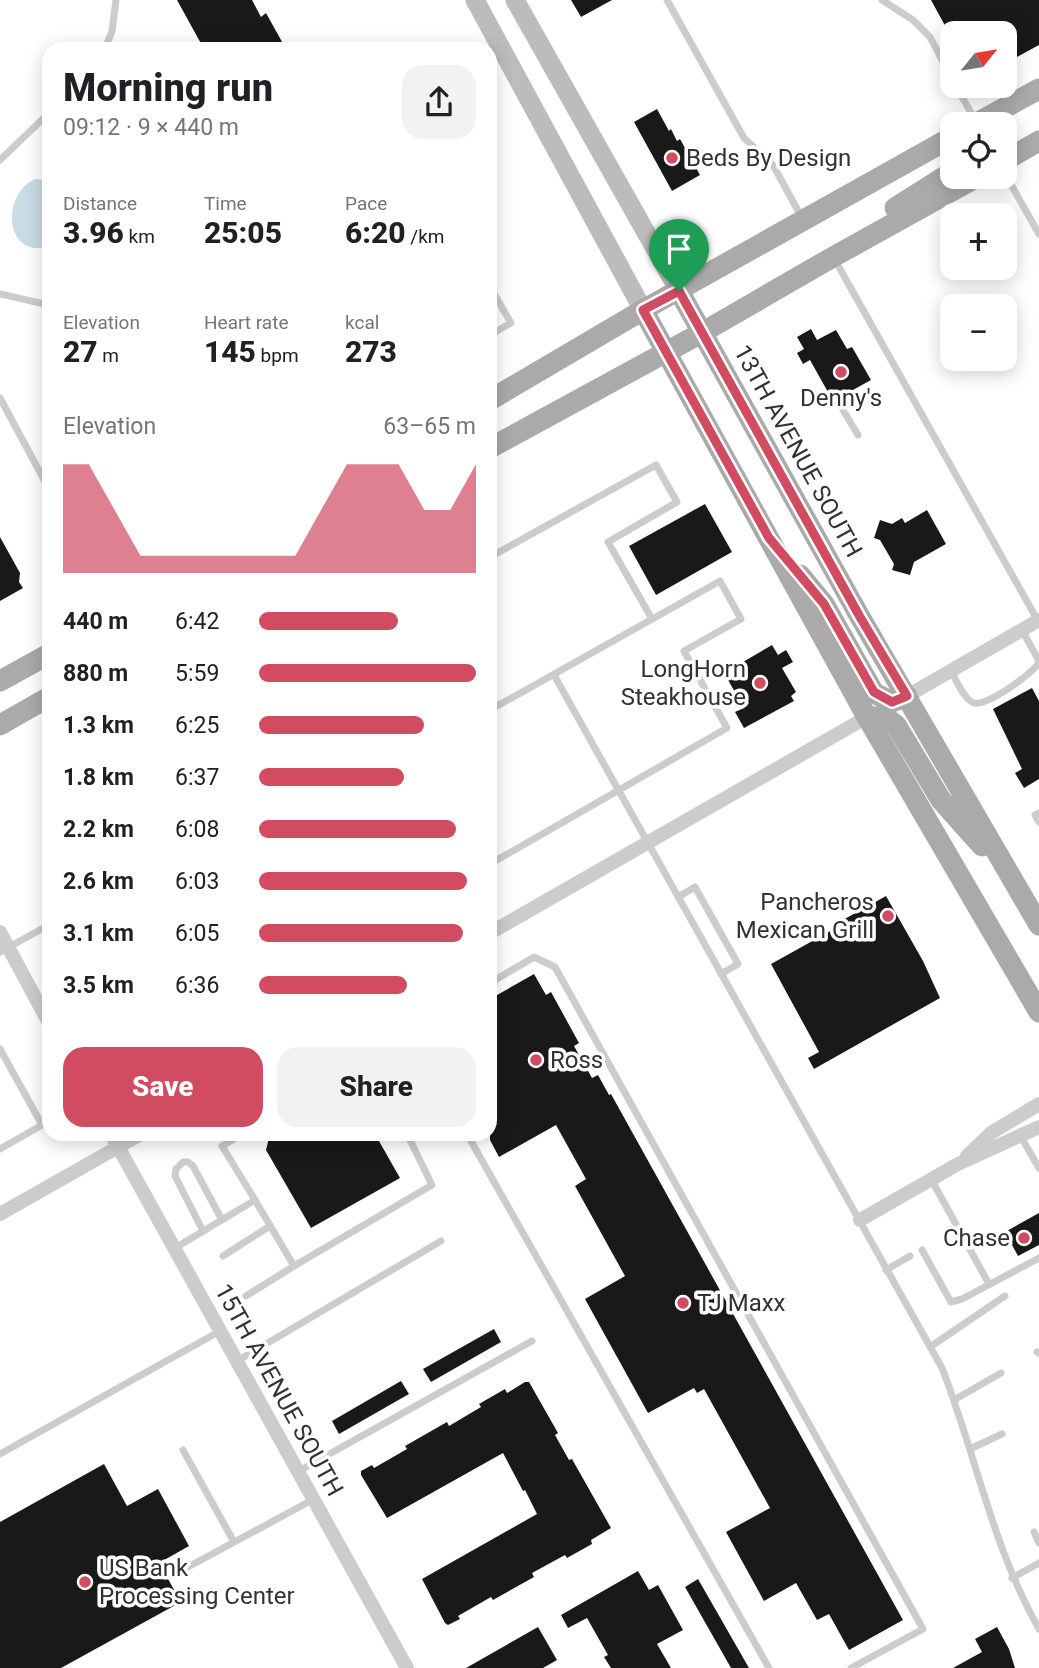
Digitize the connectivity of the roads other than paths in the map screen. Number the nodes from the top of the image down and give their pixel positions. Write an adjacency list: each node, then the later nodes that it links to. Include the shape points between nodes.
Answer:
1 (116, 0): 6 (lane)
2 (475, 0): 27 (main road)
3 (514, 0): 23 (main road, 13TH AVENUE SOUTH)
4 (667, 0): 20 (lane, via 744,138 773,165)
5 (882, 0): 7 (lane, via 913,20)
6 (108, 42)
7 (940, 56)
8 (1039, 89): 10 (main road)
9 (1039, 102): 11 (main road)
10 (998, 112)
11 (1017, 116)
12 (42, 120): 16 (lane)
13 (1039, 141): 15 (main road)
14 (940, 144): 20 (main road)
15 (1017, 154)
16 (0, 160)
17 (940, 180): 22 (main road, via 868,227)
18 (955, 189): 22 (main road)
19 (1014, 189): 21 (lane)
20 (803, 221): 23 (main road)
21 (1039, 234)
22 (833, 257): 29 (main road); 40 (lane)
23 (679, 291): 27 (main road); 29 (main road, 13TH AVENUE SOUTH)
24 (0, 294): 26 (lane)
25 (497, 299): 28 (lane, via 511,323)
26 (42, 303)
27 (643, 310): 30 (main road); 31 (main road)
28 (497, 331)
29 (703, 332): 30 (main road); 47 (main road, 13TH AVENUE SOUTH)
30 (667, 351): 35 (main road); 37 (main road)
31 (497, 396)
32 (0, 398): 36 (lane)
33 (843, 410): 34 (lane)
34 (858, 435)
35 (497, 444)
36 (42, 476)
37 (769, 538): 47 (main road, via 824,604 874,692 892,702); 50 (main road)
38 (497, 553): 39 (lane, via 656,465 677,502 608,542)
39 (652, 619): 45 (lane); 52 (lane, via 720,581 741,619 684,651 727,728)
40 (1038, 621): 41 (street)
41 (1022, 630): 43 (lane); 44 (street)
42 (42, 658): 46 (main road)
43 (1039, 661): 44 (lane, via 1029,675 977,704 970,702)
44 (951, 671): 47 (street)
45 (554, 675): 49 (lane); 52 (lane)
46 (0, 681)
47 (907, 696): 57 (main road, 13TH AVENUE SOUTH)
48 (42, 699): 51 (main road)
49 (497, 706)
50 (867, 717): 55 (street); 57 (main road, via 885,717 897,725 941,800); 67 (main road)
51 (0, 725)
52 (618, 790): 55 (lane); 56 (lane)
53 (1039, 813): 54 (lane, via 1035,815)
54 (1039, 822)
55 (648, 843): 58 (lane); 60 (street)
56 (497, 860)
57 (1010, 876): 59 (main road, 13TH AVENUE SOUTH)
58 (678, 897): 64 (lane); 64 (lane, via 695,887 717,926 738,964)
59 (1039, 925)
60 (497, 928)
61 (42, 929): 63 (lane)
62 (0, 932): 63 (street)
63 (4, 950): 66 (street)
64 (721, 974): 84 (lane)
65 (497, 979): 119 (lane, via 534,957 555,967 923,1629)
66 (42, 1012)
67 (1039, 1013)
68 (0, 1049): 77 (lane, via 42,1125)
69 (1039, 1104): 78 (street, via 991,1133)
70 (1039, 1127): 71 (street)
71 (1021, 1137): 78 (street); 79 (lane)
72 (113, 1141): 82 (street)
73 (116, 1141): 88 (street, 15TH AVENUE SOUTH)
74 (230, 1141): 81 (lane, via 222,1146)
75 (410, 1141): 93 (lane, via 432,1185)
76 (471, 1141): 118 (lane)
77 (0, 1150)
78 (958, 1164): 80 (street)
79 (1039, 1168)
80 (931, 1179): 84 (street); 95 (lane)
81 (255, 1200): 83 (lane); 85 (lane)
82 (0, 1214)
83 (222, 1220): 86 (lane); 86 (lane, via 194,1166 183,1162 175,1176)
84 (860, 1220): 94 (lane)
85 (270, 1226): 90 (lane); 93 (lane)
86 (203, 1231): 88 (lane)
87 (441, 1241): 101 (lane)
88 (174, 1249): 98 (street, 15TH AVENUE SOUTH)
89 (922, 1250): 95 (lane, via 951,1302)
90 (222, 1256)
91 (910, 1256): 94 (lane)
92 (1039, 1258): 95 (lane)
93 (294, 1266): 96 (lane)
94 (887, 1270): 100 (lane)
95 (989, 1284)
96 (246, 1296)
97 (1005, 1296): 100 (lane)
98 (220, 1331): 101 (street, 15TH AVENUE SOUTH); 107 (lane)
99 (532, 1341): 108 (lane)
100 (930, 1347): 103 (lane)
101 (237, 1361): 108 (street, 15TH AVENUE SOUTH)
102 (1001, 1373): 103 (lane)
103 (954, 1399): 105 (lane)
104 (1002, 1434): 105 (lane)
105 (970, 1449): 115 (lane)
106 (183, 1450): 111 (lane)
107 (0, 1454)
108 (299, 1471): 109 (street, 15TH AVENUE SOUTH)
109 (314, 1499): 111 (lane); 117 (street, 15TH AVENUE SOUTH)
110 (1034, 1532): 112 (lane)
111 (234, 1542): 114 (lane)
112 (1039, 1543)
113 (1039, 1563): 115 (lane)
114 (177, 1573)
115 (1012, 1578): 116 (lane)
116 (1039, 1629)
117 (407, 1668)
118 (769, 1668)
119 (851, 1668)

